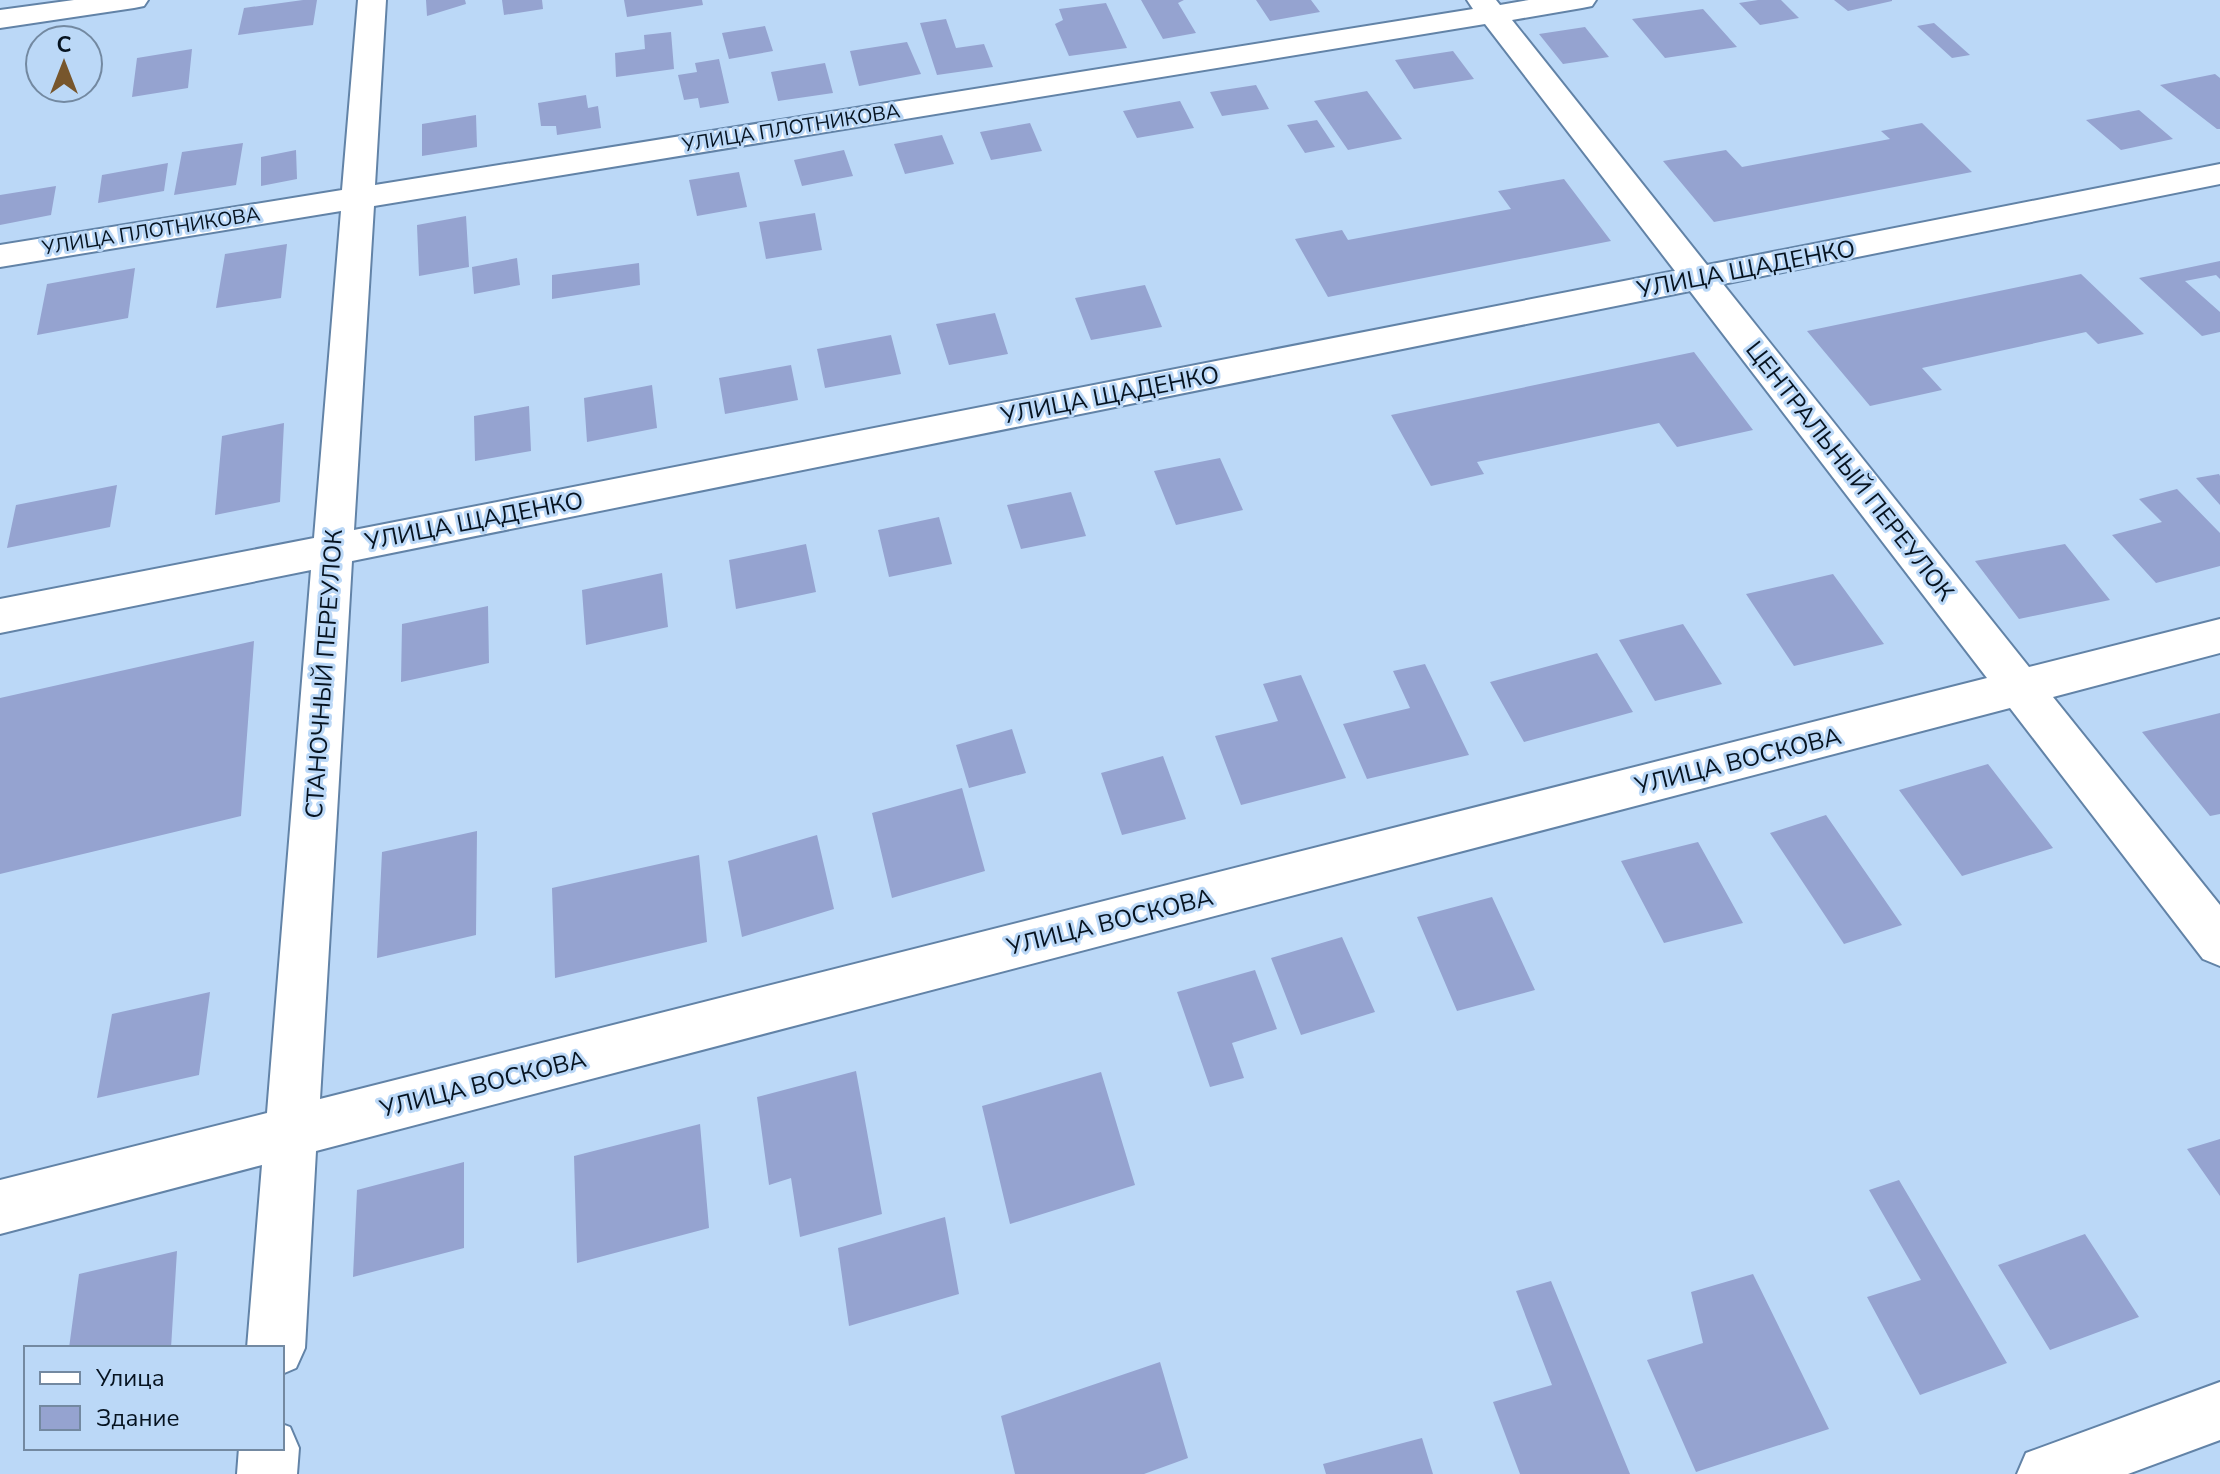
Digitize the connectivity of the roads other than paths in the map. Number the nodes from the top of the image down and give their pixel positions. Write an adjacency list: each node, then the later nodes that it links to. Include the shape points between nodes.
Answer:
1 (134, 0): 5 (street)
2 (372, 0): 7 (street, СТАНОЧНЫЙ ПЕРЕУЛОК)
3 (1582, 0): 4 (street, УЛИЦА ПЛОТНИКОВА)
4 (1486, 7): 7 (street, УЛИЦА ПЛОТНИКОВА); 9 (street, ЦЕНТРАЛЬНЫЙ ПЕРЕУЛОК)
5 (0, 19)
6 (2220, 174): 9 (street, УЛИЦА ЩАДЕНКО)
7 (360, 198): 8 (street, УЛИЦА ПЛОТНИКОВА); 10 (street, СТАНОЧНЫЙ ПЕРЕУЛОК)
8 (0, 256)
9 (1699, 278): 10 (street, УЛИЦА ЩАДЕНКО); 13 (street, ЦЕНТРАЛЬНЫЙ ПЕРЕУЛОК)
10 (333, 549): 11 (street, УЛИЦА ЩАДЕНКО); 15 (street, СТАНОЧНЫЙ ПЕРЕУЛОК)
11 (0, 616)
12 (2220, 636): 13 (street, УЛИЦА ВОСКОВА)
13 (2020, 688): 14 (street, ЦЕНТРАЛЬНЫЙ ПЕРЕУЛОК); 15 (street, УЛИЦА ВОСКОВА)
14 (2220, 943)
15 (291, 1133): 16 (street, УЛИЦА ВОСКОВА); 17 (street, СТАНОЧНЫЙ ПЕРЕУЛОК)
16 (0, 1207)
17 (276, 1346)
18 (2220, 1411): 21 (street)
19 (269, 1450): 20 (street)
20 (267, 1474)
21 (2047, 1474)

